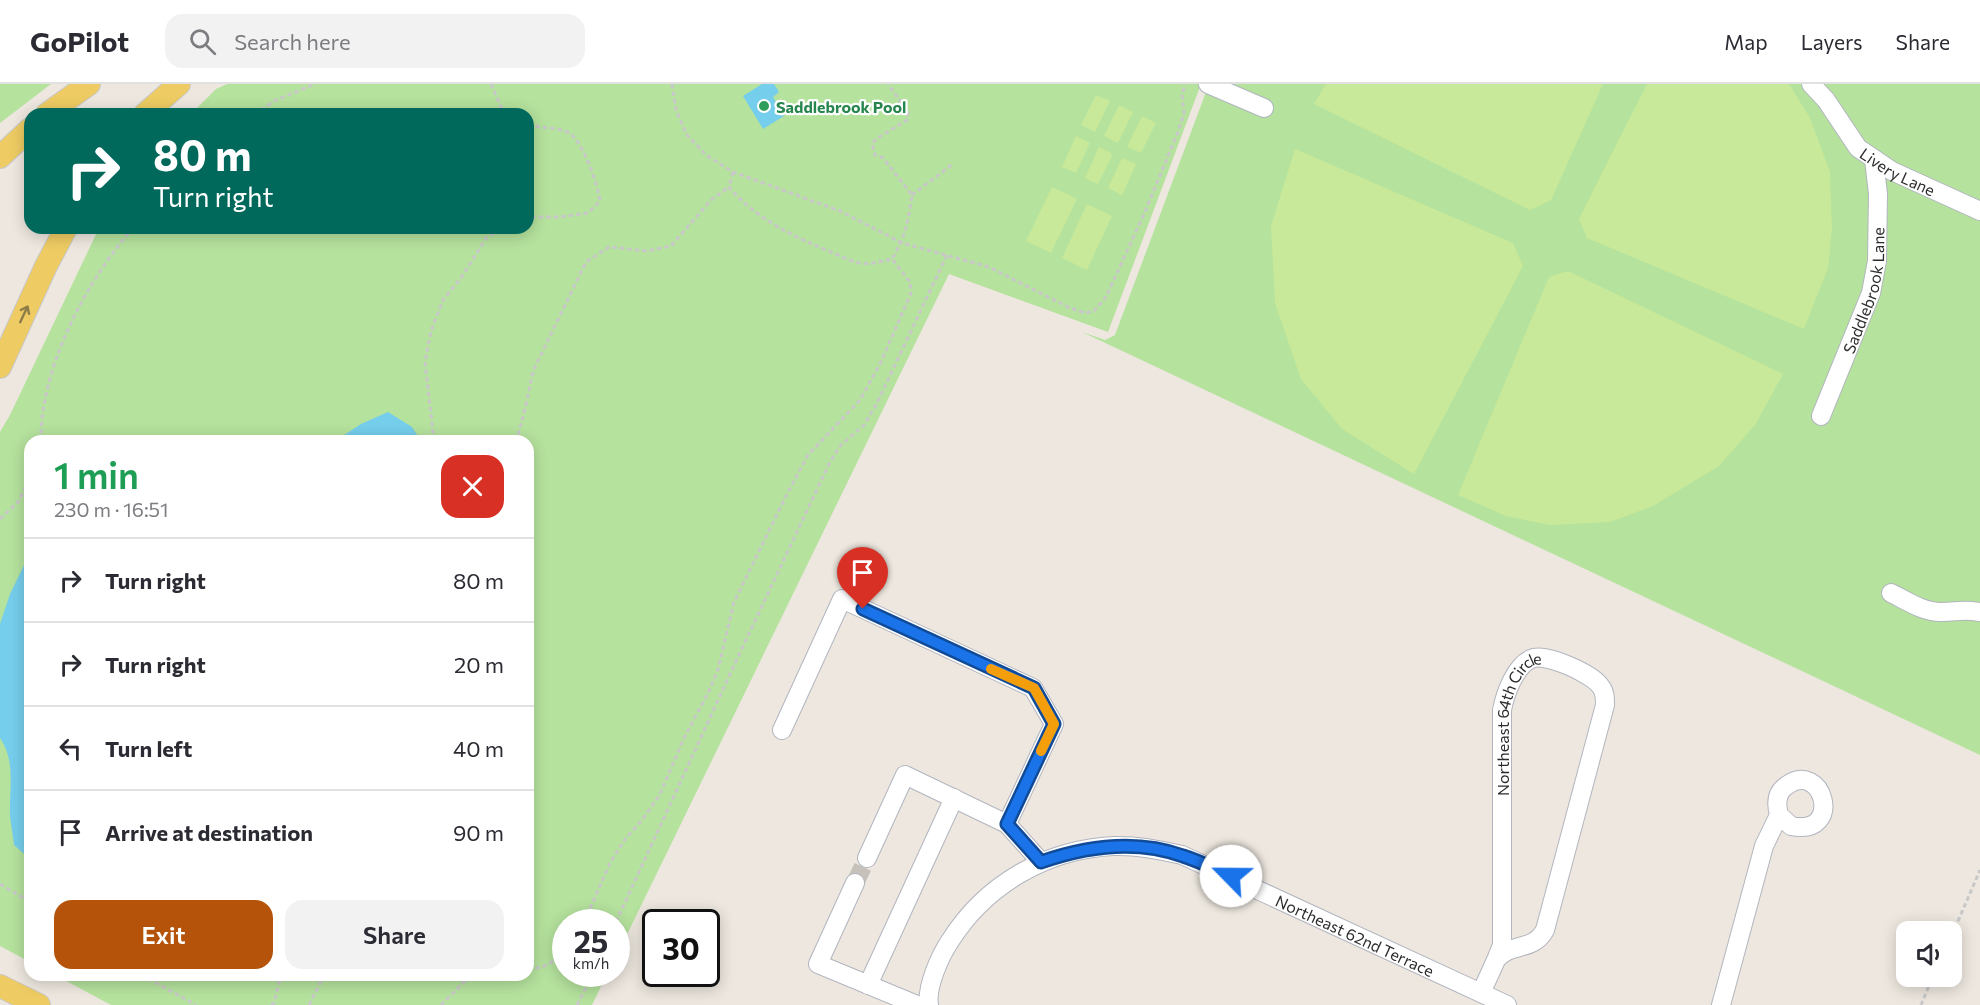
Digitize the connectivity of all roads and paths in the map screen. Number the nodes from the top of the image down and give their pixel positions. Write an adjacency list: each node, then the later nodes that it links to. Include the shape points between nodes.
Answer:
1 (89, 84): 10 (main road)
2 (179, 84): 11 (main road)
3 (315, 84): 12 (path)
4 (491, 84): 13 (path)
5 (672, 84): 20 (path, via 676,110 687,135 706,155)
6 (888, 84): 22 (path, via 908,112 907,120 872,144 875,155 883,158)
7 (1185, 84): 29 (path, via 1184,113 1174,142 1106,297 1094,310 1085,313 1068,307 989,267)
8 (1208, 84): 14 (street)
9 (1811, 84): 18 (street, Livery Lane, via 1858,148)
10 (55, 108)
11 (152, 108)
12 (264, 108)
13 (502, 108)
14 (1264, 108)
15 (534, 126): 24 (path, via 573,135 598,185 600,201 588,213)
16 (24, 135): 17 (main road)
17 (0, 157)
18 (1874, 159): 23 (street, Livery Lane); 32 (street, Saddlebrook Lane, via 1877,261 1871,293)
19 (954, 163): 22 (path)
20 (733, 172): 21 (path); 28 (path, via 840,211)
21 (729, 187): 30 (path, via 754,212 800,239 860,263); 35 (path, via 711,200 671,246 647,251 609,247 586,262 533,371)
22 (912, 195): 28 (path)
23 (1980, 211)
24 (534, 217)
25 (63, 234): 31 (main road, one-way to 25)
26 (128, 234): 33 (path, via 91,285 60,350 47,388)
27 (493, 234): 34 (path, via 443,300 431,331 426,362)
28 (902, 243): 29 (path); 30 (path)
29 (947, 255): 51 (path, via 876,405 829,464)
30 (892, 259): 50 (path, via 910,282 911,293 880,364 860,400 808,455 734,602 718,670 659,796 611,861)
31 (0, 367)
32 (1821, 416)
33 (40, 435)
34 (433, 435)
35 (518, 435)
36 (24, 490): 37 (path, via 19,501)
37 (0, 519)
38 (1891, 593): 39 (street, via 1921,609)
39 (1980, 612)
40 (782, 730): 43 (street, via 842,599 1034,688 1054,724)
41 (954, 798): 43 (street); 44 (street, via 905,775); 60 (street)
42 (1779, 815): 74 (street, via 1764,846)
43 (1007, 824): 45 (street)
44 (867, 858)
45 (1041, 862): 64 (street, Northeast 62nd Terrace, via 1117,845 1182,855); 72 (street, Northeast 62nd Terrace, via 1006,882 958,928 944,950 927,995)
46 (1980, 870): 52 (path)
47 (855, 883): 60 (street, via 818,964)
48 (0, 884): 49 (path)
49 (24, 898)
50 (590, 909)
51 (622, 909)
52 (1958, 921)
53 (1497, 960): 53 (street, Northeast 64th Circle, via 1510,949 1529,946 1545,930 1605,705 1605,693 1594,679 1541,656 1520,667 1502,710 1502,945); 64 (street, Northeast 64th Circle)
54 (552, 962): 55 (path)
55 (534, 967)
56 (153, 981): 66 (path)
57 (280, 981): 67 (path)
58 (321, 981): 68 (path)
59 (465, 981): 69 (path)
60 (868, 985): 71 (street)
61 (0, 986): 65 (main road)
62 (586, 987): 70 (path)
63 (1928, 987): 75 (path)
64 (1481, 993): 73 (street, Northeast 62nd Terrace)
65 (39, 1005)
66 (196, 1005)
67 (271, 1005)
68 (309, 1005)
69 (441, 1005)
70 (577, 1005)
71 (917, 1005)
72 (929, 1005)
73 (1507, 1005)
74 (1721, 1005)
75 (1921, 1005)

